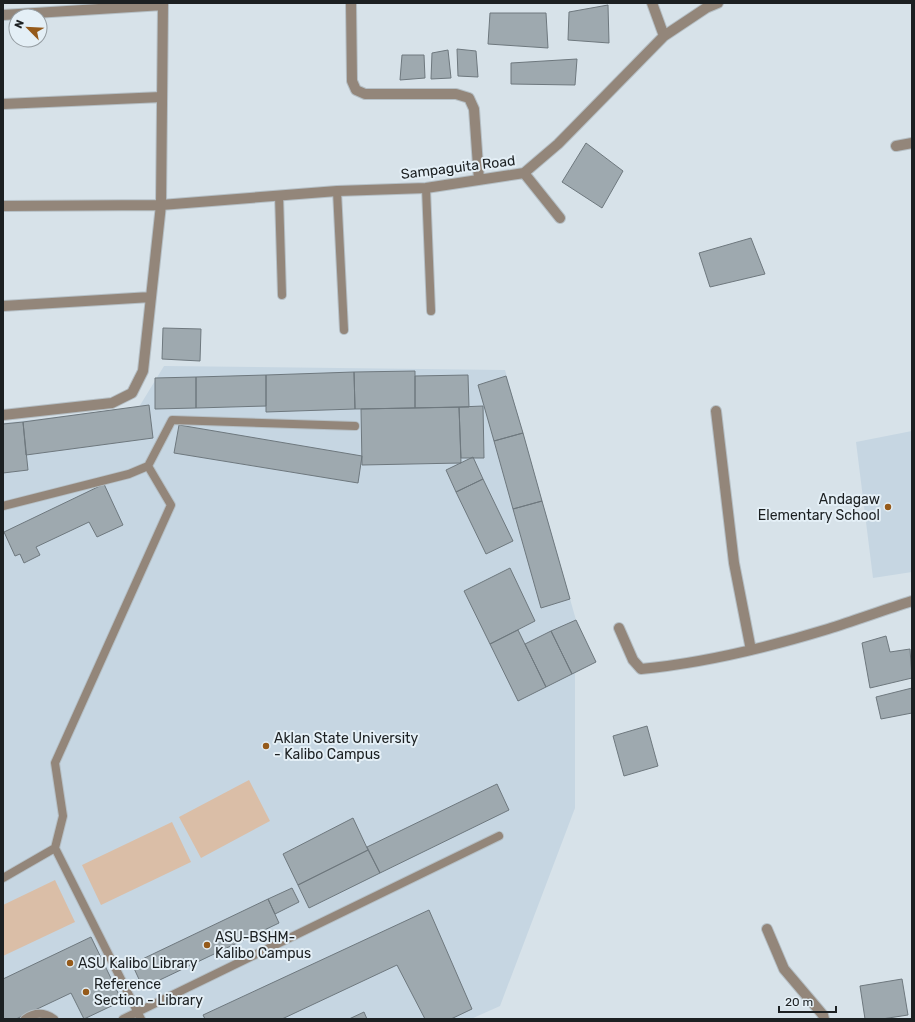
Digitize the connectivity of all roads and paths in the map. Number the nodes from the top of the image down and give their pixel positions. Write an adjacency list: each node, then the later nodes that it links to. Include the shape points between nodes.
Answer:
1 (351, 3): 12 (street, via 352,81 356,90 365,94 456,94 469,98 474,109)
2 (652, 3): 6 (street)
3 (718, 3): 6 (street, Sampaguita Road)
4 (163, 4): 5 (street); 7 (street)
5 (3, 15)
6 (664, 36): 11 (street, Sampaguita Road, via 558,144)
7 (162, 97): 8 (street); 17 (street)
8 (3, 104)
9 (912, 143): 10 (street)
10 (896, 146)
11 (524, 173): 12 (street, Sampaguita Road); 18 (street)
12 (479, 180): 13 (street, Sampaguita Road)
13 (426, 188): 14 (street, Sampaguita Road); 22 (lane)
14 (337, 191): 15 (street, Sampaguita Road); 23 (lane)
15 (278, 195): 17 (street, Sampaguita Road); 19 (lane)
16 (3, 206): 17 (street, Sampaguita Road)
17 (161, 206): 20 (street)
18 (560, 218)
19 (282, 296)
20 (151, 297): 21 (street); 25 (street, via 143,371 132,393 112,403)
21 (3, 306)
22 (431, 311)
23 (344, 330)
24 (716, 411): 31 (street, via 734,562)
25 (3, 415)
26 (355, 426): 27 (lane, via 172,420)
27 (148, 466): 28 (lane, via 129,474); 33 (lane, via 171,505 55,764 64,816)
28 (3, 506)
29 (912, 601): 31 (street)
30 (619, 628): 31 (street, via 633,660 641,669)
31 (751, 650)
32 (499, 836): 36 (lane)
33 (55, 848): 34 (lane); 36 (lane)
34 (3, 878)
35 (767, 929): 40 (street, via 784,969)
36 (140, 1015): 39 (lane)
37 (25, 1019): 38 (lane, via 30,1015 43,1013)
38 (54, 1019)
39 (123, 1019)
40 (824, 1019)

